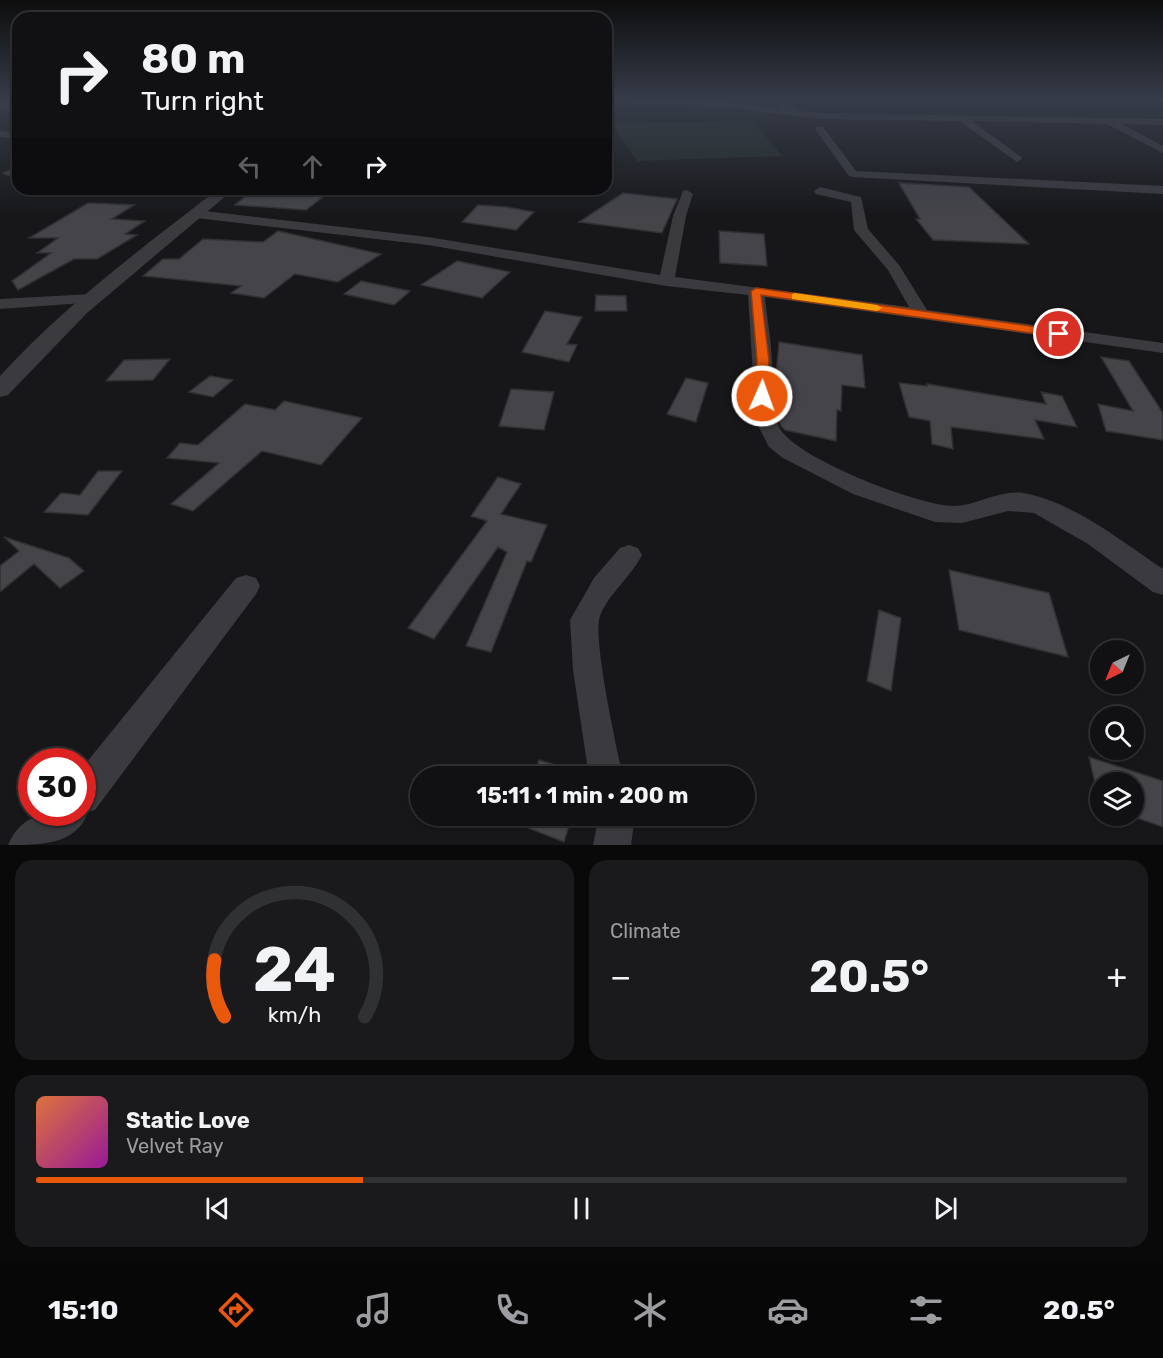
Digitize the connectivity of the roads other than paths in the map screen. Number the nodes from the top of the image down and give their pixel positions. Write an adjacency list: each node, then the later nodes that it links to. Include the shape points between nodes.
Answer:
1 (827, 138): 6 (street, via 853,174)
2 (989, 138): 5 (street)
3 (1141, 138): 4 (street)
4 (1163, 150)
5 (1017, 159)
6 (1163, 190)
7 (820, 191): 15 (street, via 857,200 861,230 894,268)
8 (687, 194): 11 (street, via 677,217 673,258)
9 (220, 195): 10 (street)
10 (196, 214): 11 (street, via 428,241); 13 (street)
11 (666, 281): 12 (street)
12 (756, 291): 15 (street); 19 (street, via 763,360 762,396 766,422 775,440 852,484 921,510 950,516 1009,501 1028,502 1107,545)
13 (92, 299): 14 (street); 17 (street)
14 (0, 304)
15 (921, 314): 16 (street)
16 (1163, 348)
17 (0, 390)
18 (629, 555): 21 (street, via 583,622)
19 (1163, 584)
20 (246, 586): 22 (street)
21 (603, 766)
22 (96, 779)
23 (53, 826): 25 (street)
24 (615, 826): 26 (street)
25 (27, 845)
26 (612, 845)

